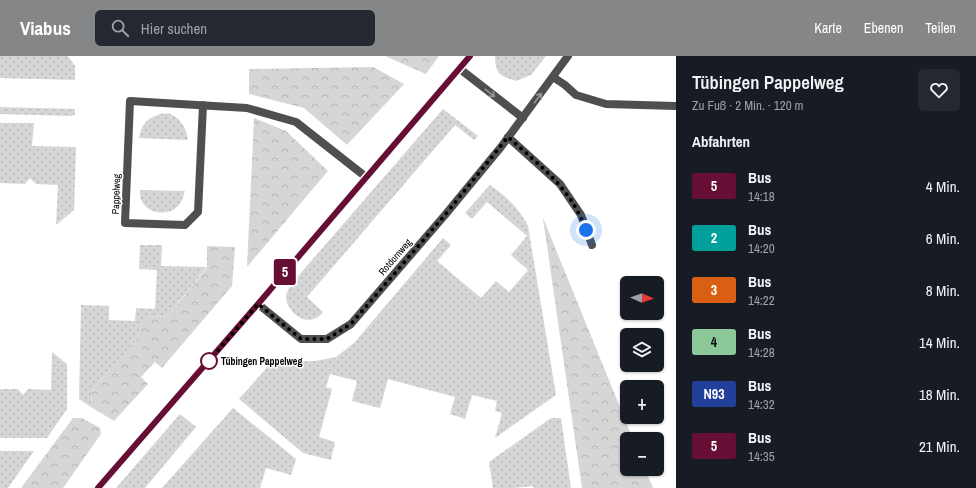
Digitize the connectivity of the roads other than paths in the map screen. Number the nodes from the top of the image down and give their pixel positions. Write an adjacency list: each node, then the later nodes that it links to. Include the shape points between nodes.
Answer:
1 (470, 56): 3 (street)
2 (568, 56): 4 (street, Rotdornweg)
3 (460, 69): 7 (street, one-way to 7); 9 (street)
4 (554, 78): 6 (street, via 576,95 606,104); 7 (street, Rotdornweg, one-way to 4)
5 (203, 104): 5 (street, Pappelweg, via 130,101 125,223 185,225 198,212); 9 (street, Pappelweg, via 248,108 296,122)
6 (676, 106)
7 (523, 118): 8 (street, Rotdornweg)
8 (508, 137): 10 (street, via 560,184 581,216); 11 (street, Rotdornweg, via 351,324 327,339 301,339)
9 (366, 177): 11 (street)
10 (592, 245)
11 (258, 304): 12 (street)
12 (98, 488)

